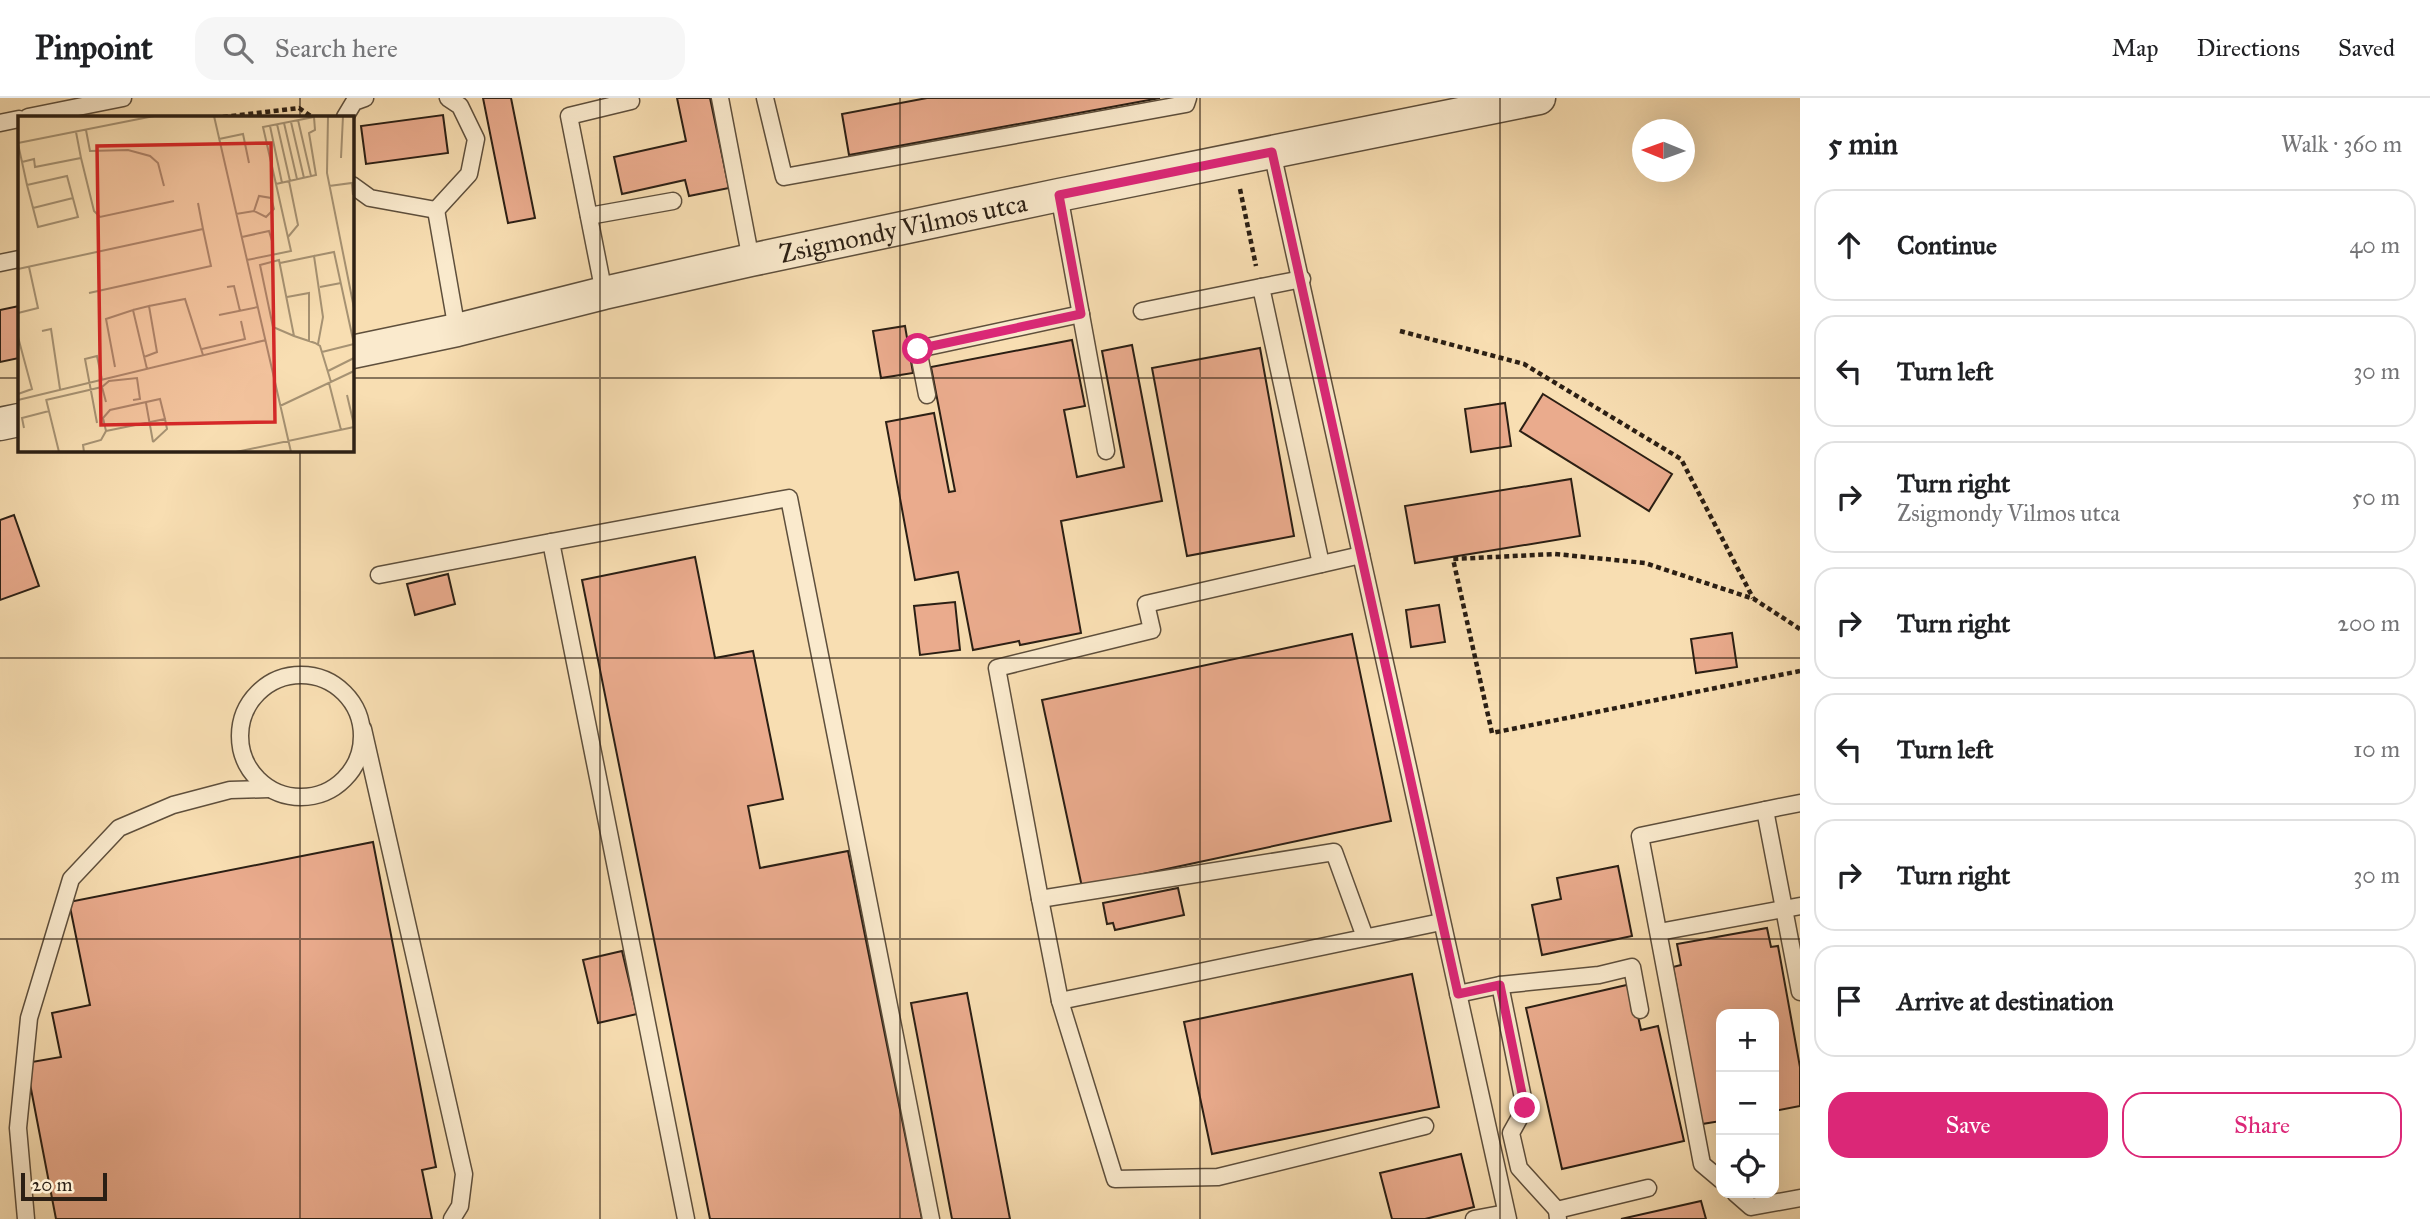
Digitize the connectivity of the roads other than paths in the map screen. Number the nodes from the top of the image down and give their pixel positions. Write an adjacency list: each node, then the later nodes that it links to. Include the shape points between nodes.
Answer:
1 (123, 98): 9 (lane)
2 (365, 98): 11 (lane, via 354,102)
3 (448, 98): 18 (lane, via 460,106 476,139 469,174)
4 (720, 98): 21 (lane)
5 (765, 98): 6 (lane, via 784,177 1186,104)
6 (1188, 98)
7 (1539, 98): 14 (street, Zsigmondy Vilmos utca)
8 (631, 101): 19 (lane, via 569,116)
9 (67, 104): 10 (lane)
10 (31, 116)
11 (346, 116)
12 (18, 119): 13 (lane)
13 (0, 123)
14 (1272, 152): 16 (street, Zsigmondy Vilmos utca); 23 (lane)
15 (354, 186): 18 (lane, via 370,198)
16 (1059, 195): 21 (street, Zsigmondy Vilmos utca); 27 (lane)
17 (673, 201): 19 (lane)
18 (436, 210): 28 (lane)
19 (589, 216): 25 (lane)
20 (18, 259): 22 (lane)
21 (751, 260): 25 (street, Zsigmondy Vilmos utca)
22 (0, 263)
23 (1302, 279): 24 (lane); 35 (lane)
24 (1261, 287): 26 (lane); 36 (lane)
25 (604, 293): 28 (street, Zsigmondy Vilmos utca)
26 (1142, 311)
27 (1081, 314): 30 (lane, via 918,349); 33 (lane)
28 (457, 330): 29 (street, Zsigmondy Vilmos utca)
29 (354, 352)
30 (927, 395)
31 (18, 420): 32 (street)
32 (0, 424)
33 (1106, 451)
34 (551, 542): 37 (lane); 61 (lane); 62 (lane, via 789,498)
35 (1361, 555): 36 (lane); 44 (lane)
36 (1321, 564): 42 (lane, via 1146,604 1152,630 998,668)
37 (379, 575)
38 (362, 729): 39 (lane, via 362,749 355,767 334,788 307,798); 39 (lane, via 358,710 332,682 313,675 292,675 271,682 255,695 244,713 240,735 243,756); 60 (lane, via 464,1174 460,1206)
39 (269, 789): 59 (lane, via 218,793 173,805 119,828 71,879 29,1018 18,1128)
40 (1800, 803): 41 (lane)
41 (1765, 810): 43 (lane); 45 (lane, via 1640,836)
42 (1040, 899): 46 (lane, via 1335,852); 50 (lane)
43 (1792, 908): 45 (lane); 48 (lane)
44 (1441, 922): 46 (lane); 49 (lane)
45 (1659, 932): 53 (lane, via 1703,1164)
46 (1365, 937): 50 (lane)
47 (1500, 985): 49 (lane); 51 (lane, via 1632,967); 57 (lane, via 1525,1108 1511,1133 1519,1168)
48 (1800, 992)
49 (1458, 994): 58 (lane)
50 (1060, 1001): 52 (lane, via 1115,1179 1218,1177)
51 (1640, 1010)
52 (1425, 1126)
53 (1716, 1176)
54 (1648, 1188): 57 (lane)
55 (1741, 1198): 56 (lane, via 1751,1207)
56 (1800, 1198)
57 (1557, 1215)
58 (1507, 1216): 63 (lane)
59 (26, 1219)
60 (452, 1219)
61 (686, 1219)
62 (931, 1219)
63 (1475, 1219)

